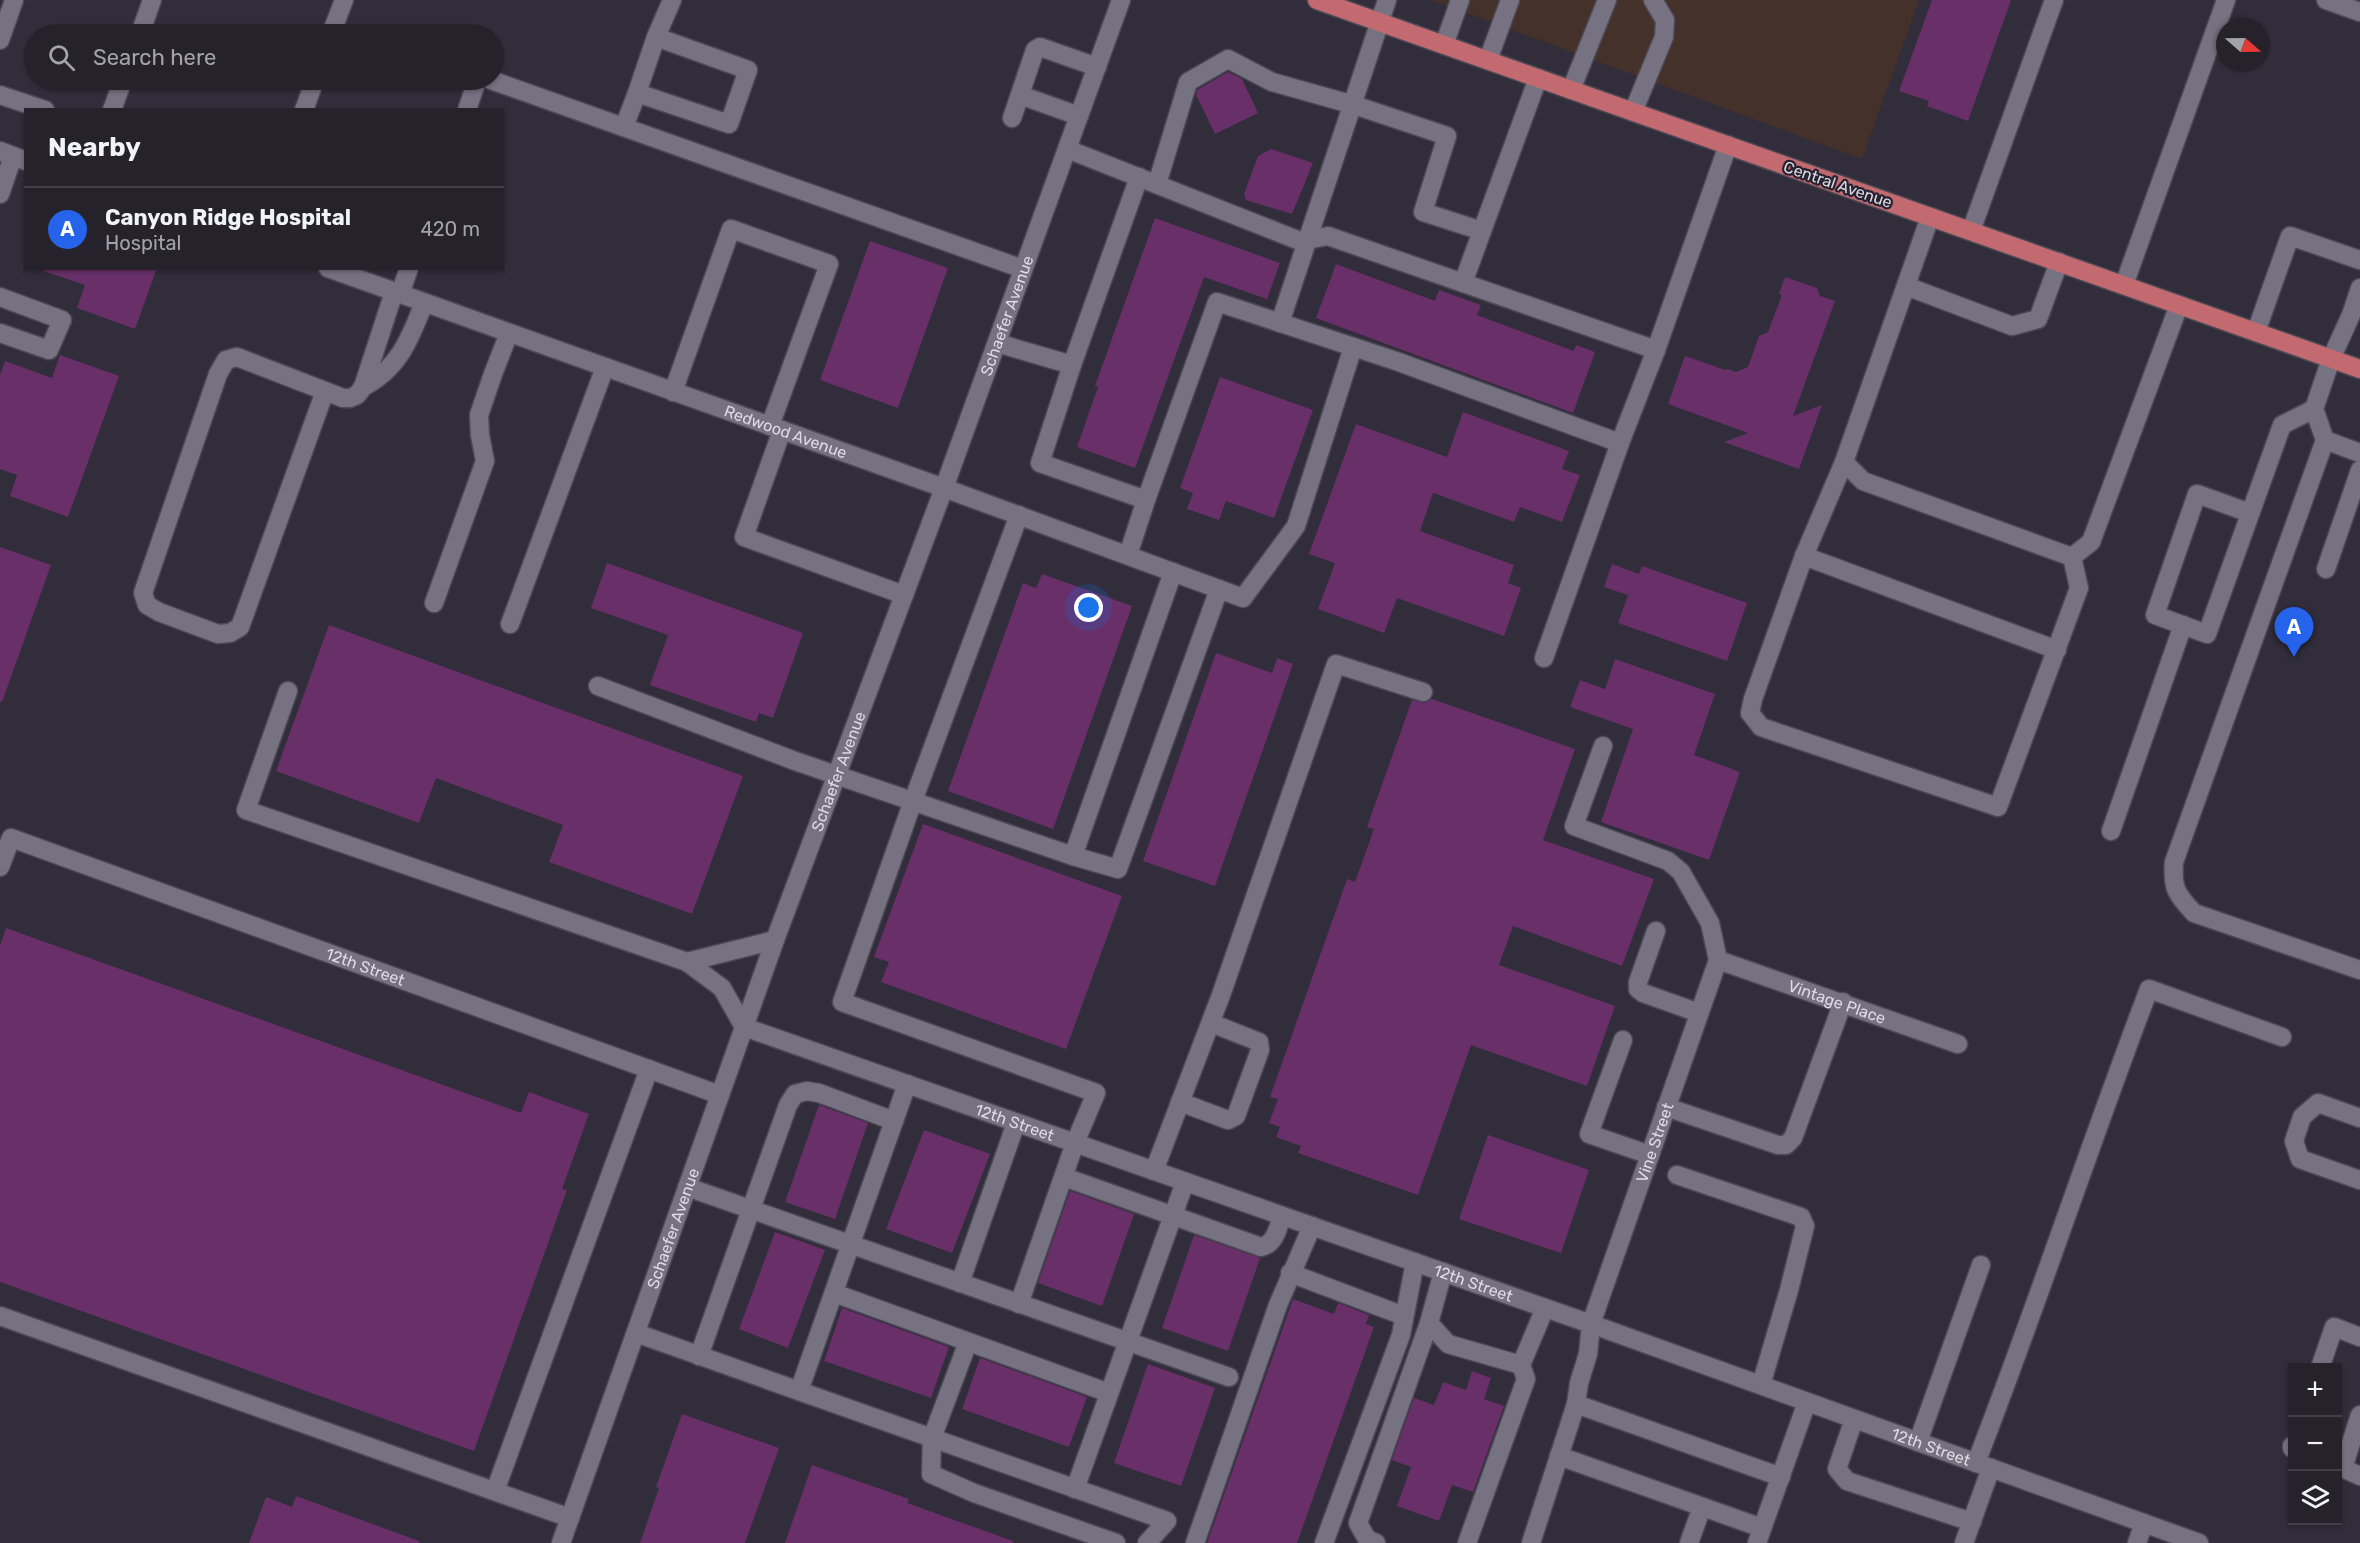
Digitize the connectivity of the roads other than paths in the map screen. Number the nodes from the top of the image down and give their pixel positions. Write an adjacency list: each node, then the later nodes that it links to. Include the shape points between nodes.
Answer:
1 (14, 0): 20 (street)
2 (152, 0): 17 (street)
3 (344, 0): 18 (street)
4 (672, 0): 19 (street)
5 (1121, 0): 23 (street, Schaefer Avenue)
6 (1317, 0): 16 (main road, Central Avenue)
7 (1387, 0): 16 (street)
8 (1460, 0): 21 (street)
9 (1510, 0): 22 (street)
10 (1607, 0): 29 (street)
11 (1653, 0): 38 (street, via 1665,20 1664,37)
12 (2054, 0): 50 (street)
13 (2226, 0): 59 (street)
14 (2326, 0): 15 (street)
15 (2360, 12)
16 (1380, 22): 21 (main road, Central Avenue); 33 (street)
17 (144, 24)
18 (335, 24)
19 (656, 37): 30 (street); 30 (street, via 748,70 729,124)
20 (0, 40)
21 (1444, 45): 22 (main road, Central Avenue)
22 (1488, 60): 24 (main road, Central Avenue)
23 (1097, 67): 32 (street, via 1040,47 1035,50); 39 (street, Schaefer Avenue)
24 (1538, 78): 29 (main road, Central Avenue); 49 (street)
25 (504, 85): 41 (street)
26 (119, 90): 35 (street)
27 (311, 90): 36 (street)
28 (474, 90): 37 (street)
29 (1571, 90): 38 (main road, Central Avenue)
30 (637, 93): 41 (street)
31 (0, 95): 34 (street)
32 (1020, 95): 39 (street); 40 (street)
33 (1354, 105): 46 (street, via 1272,82 1228,59 1188,82); 49 (street, via 1447,136 1423,212); 51 (street)
34 (39, 108)
35 (113, 108)
36 (305, 108)
37 (468, 108)
38 (1633, 112): 42 (main road, Central Avenue)
39 (1079, 116): 43 (street, Schaefer Avenue)
40 (1012, 118)
41 (624, 127): 54 (street)
42 (1728, 145): 48 (main road, Central Avenue); 71 (street)
43 (1067, 149): 45 (street); 54 (street, Schaefer Avenue)
44 (13, 156): 47 (street)
45 (1139, 177): 46 (street); 73 (street)
46 (1157, 184): 51 (street, via 1300,241)
47 (0, 194)
48 (1930, 217): 50 (main road, Central Avenue); 58 (street)
49 (1482, 231): 57 (street)
50 (1971, 231): 53 (main road, Central Avenue)
51 (1307, 239): 57 (street, via 1328,236); 65 (street)
52 (2360, 260): 66 (street, via 2290,236)
53 (2059, 262): 58 (street, via 2038,319 2012,326); 59 (main road, Central Avenue)
54 (1023, 269): 69 (street, Schaefer Avenue)
55 (334, 270): 61 (street, Redwood Avenue)
56 (408, 270): 61 (street)
57 (1463, 283): 71 (street)
58 (1906, 285): 84 (street)
59 (2124, 285): 64 (main road, Central Avenue)
60 (2360, 288): 72 (street)
61 (397, 293): 63 (street, Redwood Avenue); 76 (street)
62 (0, 297): 67 (street, via 62,320 49,350)
63 (424, 303): 68 (street, Redwood Avenue); 76 (street, via 408,344 378,379)
64 (2179, 305): 66 (main road, Central Avenue); 93 (street, via 2091,542)
65 (1280, 323): 70 (street); 87 (street, via 1217,302)
66 (2256, 332): 72 (main road, Central Avenue)
67 (0, 333)
68 (509, 333): 74 (street, Redwood Avenue); 98 (street, via 479,416 485,461)
69 (997, 343): 73 (street); 86 (street, Schaefer Avenue)
70 (1353, 347): 82 (street); 96 (street, Redwood Avenue, via 1296,526 1244,598)
71 (1656, 350): 82 (street)
72 (2331, 359): 75 (main road, Central Avenue); 79 (street)
73 (1072, 366): 87 (street, via 1040,463)
74 (605, 367): 78 (street, Redwood Avenue); 99 (street)
75 (2360, 369)
76 (363, 387): 77 (street, via 350,398)
77 (325, 391): 77 (street, via 237,357 226,360 142,594 147,605 218,634 240,627)
78 (673, 392): 80 (street, Redwood Avenue); 80 (street, via 731,229 829,264)
79 (2314, 409): 81 (street); 89 (street, via 2282,425)
80 (776, 428): 86 (street, Redwood Avenue); 97 (street, via 744,537)
81 (2325, 440): 83 (street); 116 (street, via 2174,862 2172,882 2194,913)
82 (1620, 443): 102 (street)
83 (2360, 453)
84 (1844, 462): 92 (street); 93 (street, via 1863,481)
85 (2360, 470): 88 (street)
86 (944, 488): 90 (street, Redwood Avenue); 97 (street, Schaefer Avenue)
87 (1146, 500): 91 (street)
88 (2353, 511): 94 (street)
89 (2250, 513): 100 (street, via 2207,634); 100 (street, via 2197,494 2155,615)
90 (1019, 516): 91 (street, Redwood Avenue); 108 (street)
91 (1128, 555): 95 (street, Redwood Avenue)
92 (1804, 556): 101 (street); 101 (street, via 1753,699 1750,713 1761,727 1998,807)
93 (2072, 557): 101 (street, via 2079,588)
94 (2326, 569)
95 (1173, 572): 96 (street, Redwood Avenue); 110 (street)
96 (1220, 589): 110 (street, via 1118,869)
97 (904, 595): 107 (street, Schaefer Avenue)
98 (434, 603)
99 (510, 624)
100 (2183, 625): 109 (street)
101 (2057, 650)
102 (1544, 658)
103 (598, 686): 107 (street)
104 (288, 691): 115 (street, via 246,810)
105 (1423, 692): 119 (street, via 1336,664)
106 (1603, 746): 114 (street, via 1574,826 1668,861 1681,872 1710,923)
107 (837, 775): 108 (street); 113 (street, Schaefer Avenue)
108 (913, 801): 110 (street); 132 (street, via 842,1002 1096,1093)
109 (2111, 831)
110 (1073, 856)
111 (0, 867): 124 (street, 12th Street, via 11,838)
112 (1656, 931): 118 (street, via 1638,989)
113 (775, 940): 115 (street); 120 (street, Schaefer Avenue)
114 (1718, 960): 117 (street, Vintage Place); 118 (street, Vine Street)
115 (687, 962): 120 (street, via 722,988)
116 (2360, 970)
117 (1843, 1002): 123 (street, Vintage Place); 128 (street, via 1793,1138 1786,1145)
118 (1699, 1013): 128 (street, Vine Street)
119 (1210, 1023): 127 (street); 127 (street, via 1259,1042 1260,1050 1236,1116 1228,1120)
120 (744, 1027): 125 (street, 12th Street); 126 (street, Schaefer Avenue)
121 (2282, 1037): 176 (street, via 2149,989 2002,1397)
122 (1623, 1040): 133 (street, via 1589,1134)
123 (1958, 1044)
124 (649, 1069): 126 (street, 12th Street); 181 (street)
125 (907, 1084): 130 (street); 131 (street, 12th Street)
126 (720, 1095): 139 (street, Schaefer Avenue)
127 (1180, 1102): 134 (street)
128 (1666, 1107): 133 (street, Vine Street)
129 (2360, 1118): 137 (street, via 2318,1103 2302,1117 2294,1141 2300,1159)
130 (894, 1121): 140 (street, via 819,1093 795,1094); 144 (street)
131 (1016, 1123): 132 (street, 12th Street); 149 (street)
132 (1075, 1143): 134 (street, 12th Street); 136 (street)
133 (1650, 1155): 156 (street, Vine Street)
134 (1154, 1171): 138 (street, 12th Street)
135 (1677, 1175): 165 (street, via 1801,1217 1805,1226)
136 (1064, 1177): 141 (street); 151 (street)
137 (2360, 1180)
138 (1185, 1182): 141 (street); 142 (street, 12th Street)
139 (687, 1187): 140 (street); 157 (street, Schaefer Avenue)
140 (751, 1210): 144 (street); 161 (street)
141 (1173, 1215): 142 (street, via 1261,1246 1272,1240); 159 (street)
142 (1282, 1216): 143 (street, 12th Street)
143 (1312, 1226): 145 (street, 12th Street); 148 (street)
144 (851, 1245): 149 (street); 150 (street)
145 (1416, 1262): 147 (street, 12th Street); 154 (street)
146 (1981, 1265): 173 (street)
147 (1443, 1272): 152 (street, 12th Street); 155 (street)
148 (1290, 1274): 154 (street); 190 (street)
149 (960, 1283): 151 (street)
150 (834, 1293): 160 (street); 166 (street)
151 (1019, 1304): 159 (street)
152 (1545, 1308): 156 (street, 12th Street); 163 (street)
153 (0, 1316): 181 (street)
154 (1404, 1316): 191 (street, via 1401,1335)
155 (1429, 1323): 163 (street, via 1448,1344); 192 (street, via 1358,1523 1367,1539)
156 (1591, 1324): 165 (street, 12th Street); 169 (street, Vine Street)
157 (636, 1333): 161 (street); 183 (street, Schaefer Avenue)
158 (2360, 1337): 162 (street, via 2334,1327)
159 (1128, 1341): 164 (street); 167 (street)
160 (968, 1342): 167 (street); 172 (street)
161 (699, 1356): 166 (street)
162 (2322, 1363)
163 (1521, 1365): 193 (street, via 1526,1379)
164 (1229, 1377)
165 (1761, 1385): 168 (street, 12th Street)
166 (799, 1391): 172 (street)
167 (1109, 1393): 180 (street)
168 (1807, 1402): 171 (street, 12th Street); 179 (street)
169 (1576, 1404): 174 (street, Vine Street); 179 (street)
170 (2360, 1415): 175 (street)
171 (1854, 1419): 173 (street, 12th Street); 184 (street, via 1837,1469 1847,1481)
172 (932, 1438): 180 (street); 188 (street, via 931,1474)
173 (1918, 1442): 176 (street, 12th Street)
174 (1559, 1456): 182 (street); 194 (street, Vine Street)
175 (2342, 1462)
176 (1984, 1465): 184 (street); 185 (street, 12th Street)
177 (2342, 1468): 178 (street)
178 (2360, 1476)
179 (1781, 1477): 186 (street)
180 (1075, 1489): 189 (street, via 1167,1521)
181 (495, 1491): 183 (street)
182 (1702, 1507): 186 (street); 195 (street)
183 (570, 1518): 187 (street, Schaefer Avenue)
184 (1972, 1522): 196 (street)
185 (2144, 1523): 197 (street); 198 (street, 12th Street)
186 (1760, 1535)
187 (561, 1543)
188 (1116, 1543)
189 (1147, 1543)
190 (1195, 1543)
191 (1324, 1543)
192 (1376, 1543)
193 (1467, 1543)
194 (1531, 1543)
195 (1689, 1543)
196 (1964, 1543)
197 (2137, 1543)
198 (2199, 1543)

